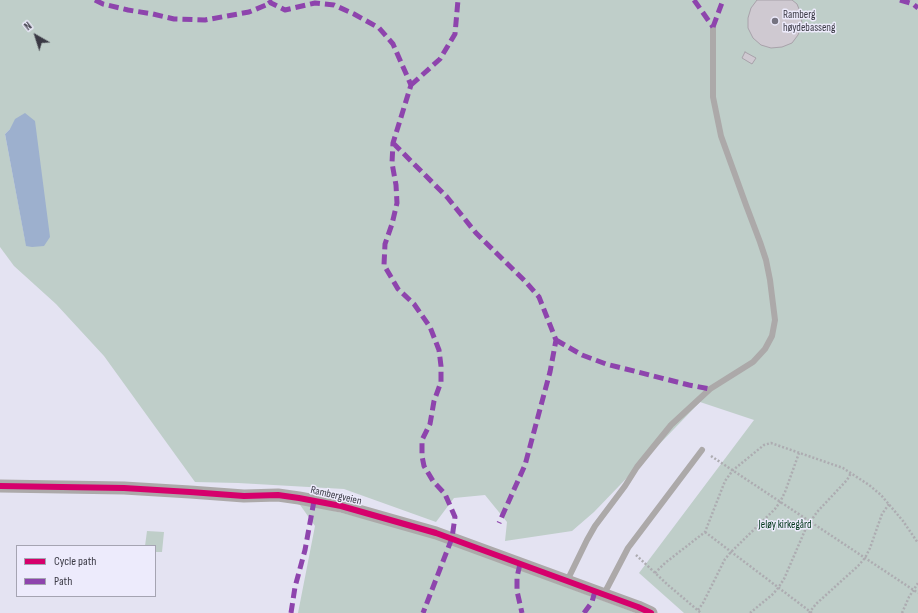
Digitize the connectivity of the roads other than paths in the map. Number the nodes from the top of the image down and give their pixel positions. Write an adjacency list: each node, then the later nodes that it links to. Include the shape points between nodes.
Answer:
1 (713, 27): 4 (lane, via 713,96 721,136 766,260 775,320 772,336 765,349 753,362 710,389 671,425 595,526)
2 (702, 450): 5 (lane, via 628,548)
3 (0, 486): 4 (street, Rambergveien, via 124,488 299,498 341,506 436,533)
4 (567, 581): 5 (street, Rambergveien)
5 (604, 594): 6 (street, Rambergveien)
6 (651, 613)

